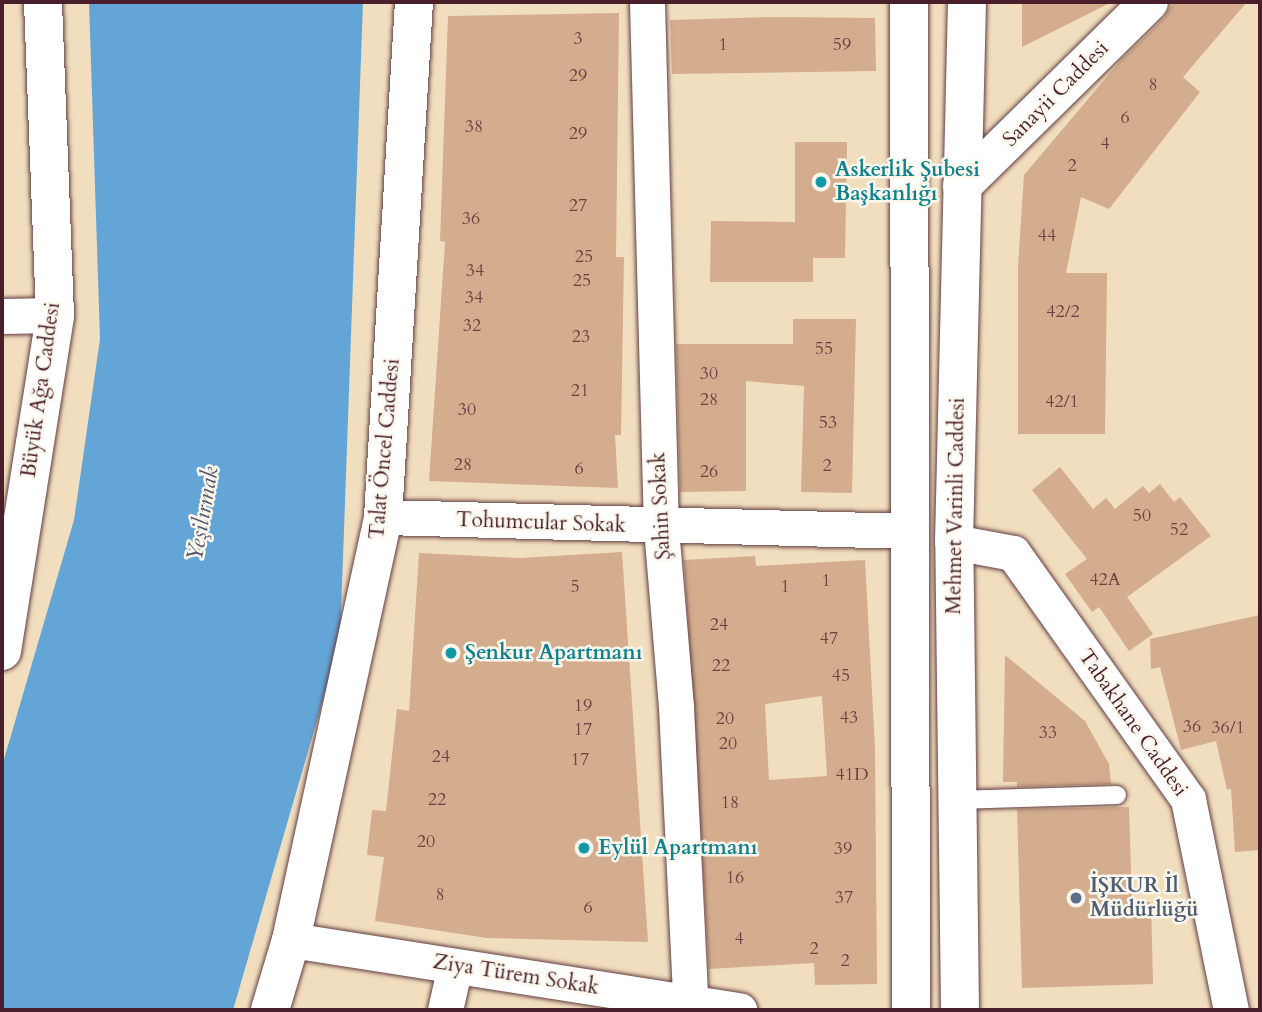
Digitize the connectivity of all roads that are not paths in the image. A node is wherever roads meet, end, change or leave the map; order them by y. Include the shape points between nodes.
1 (43, 2) edge
2 (414, 2) edge
3 (647, 2) edge
4 (909, 2) edge
5 (967, 2) edge
6 (1149, 2) edge
7 (962, 186) junction
8 (55, 314) junction
9 (2, 316) edge
10 (383, 517) junction
11 (661, 528) junction
12 (909, 531) junction
13 (954, 542) junction
14 (2, 651) edge
15 (1117, 794) dead end
16 (957, 800) junction
17 (291, 940) junction
18 (455, 965) junction
19 (691, 1006) edge
20 (270, 1010) edge
21 (445, 1010) edge
22 (740, 1010) edge
23 (911, 1010) edge
24 (960, 1010) edge
25 (1231, 1010) edge

1 - 8 main road, Büyük Ağa Caddesi
2 - 10 main road, Talat Öncel Caddesi
3 - 11 street, Şahin Sokak
4 - 12 main road
5 - 7 main road, Mehmet Varinli Caddesi
6 - 7 main road, Sanayii Caddesi
7 - 13 main road, Mehmet Varinli Caddesi
8 - 9 street
8 - 14 main road, Büyük Ağa Caddesi
10 - 11 street, Tohumcular Sokak
10 - 17 main road, Talat Öncel Caddesi
11 - 12 street, Tohumcular Sokak
11 - 19 street, Şahin Sokak via 677,719
12 - 23 main road
13 - 16 main road, Mehmet Varinli Caddesi
13 - 25 street, Tabakhane Caddesi via 1013,553 1188,799
15 - 16 lane
16 - 24 main road, Mehmet Varinli Caddesi
17 - 18 street, Ziya Türem Sokak
17 - 20 main road, Talat Öncel Caddesi
18 - 19 street, Ziya Türem Sokak
18 - 21 street
19 - 22 street, Ziya Türem Sokak

